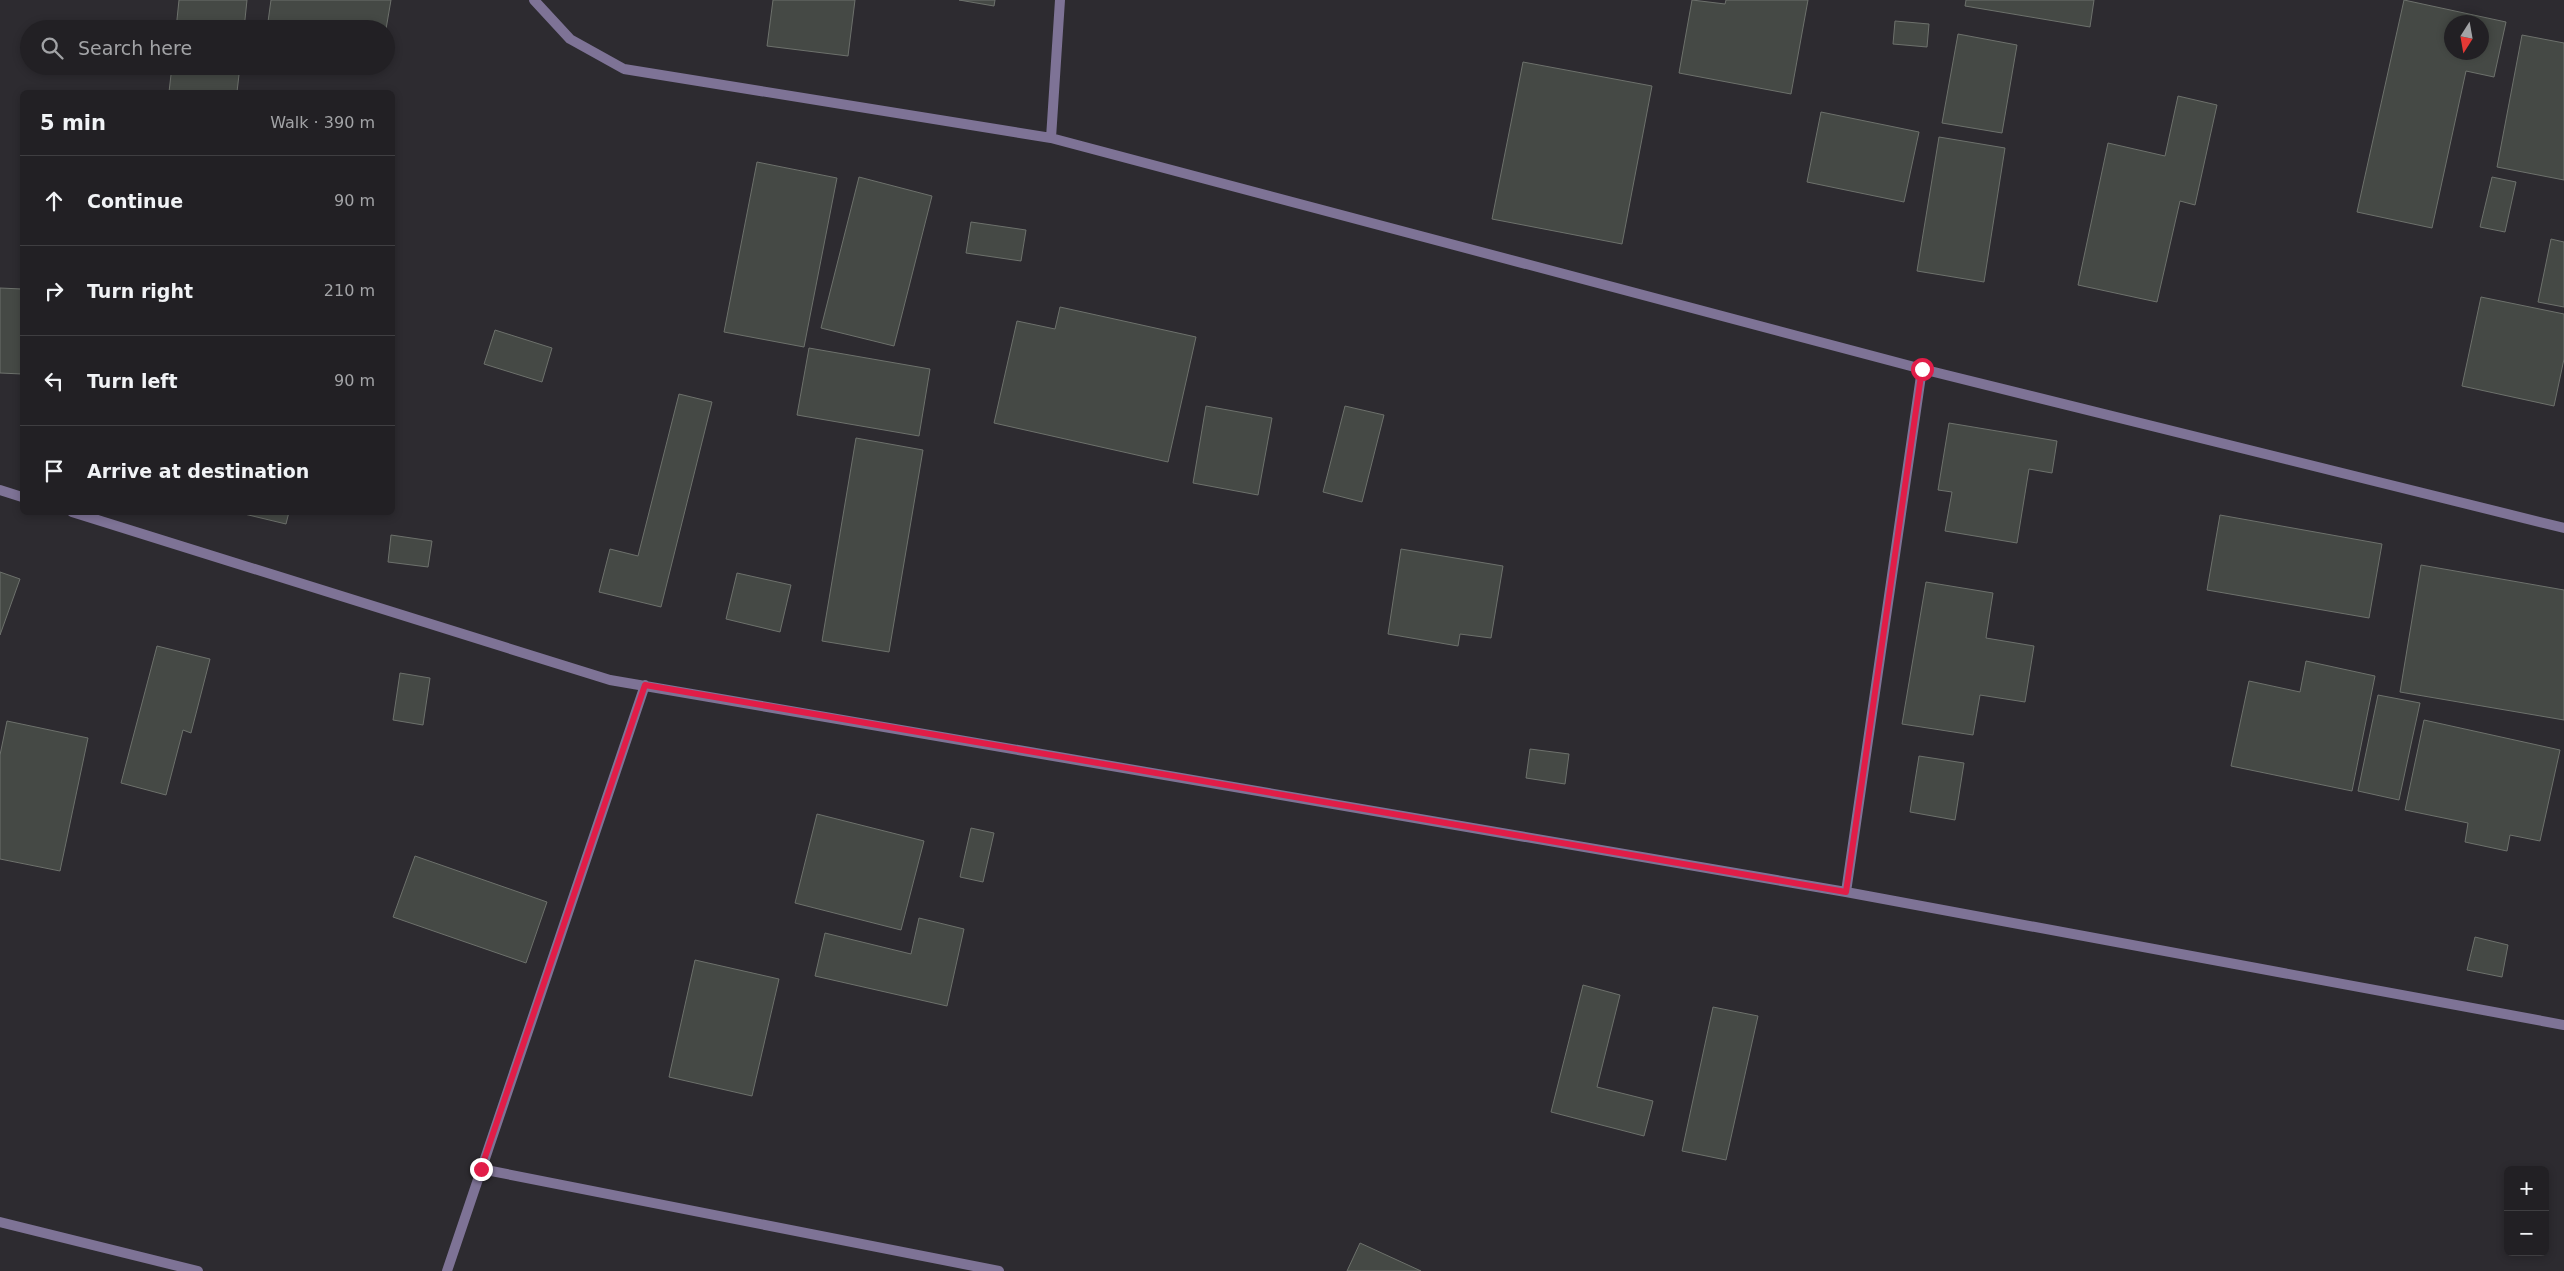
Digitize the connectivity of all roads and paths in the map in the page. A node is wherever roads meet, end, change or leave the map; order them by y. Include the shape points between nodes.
1 (534, 0) edge
2 (1060, 0) edge
3 (1051, 138) junction
4 (1922, 369) junction
5 (0, 490) edge
6 (20, 496) edge
7 (82, 515) edge
8 (2564, 528) edge
9 (645, 685) junction
10 (1846, 892) junction
11 (2564, 1025) edge
12 (481, 1169) junction
13 (0, 1222) edge
14 (198, 1271) edge
15 (447, 1271) edge
16 (998, 1271) edge

1 - 3 street via 570,39 624,69
2 - 3 street
3 - 4 street
4 - 8 street
4 - 10 street
5 - 6 street
7 - 9 street via 610,680
9 - 10 street
9 - 12 street
10 - 11 street
12 - 15 street
12 - 16 street
13 - 14 street

